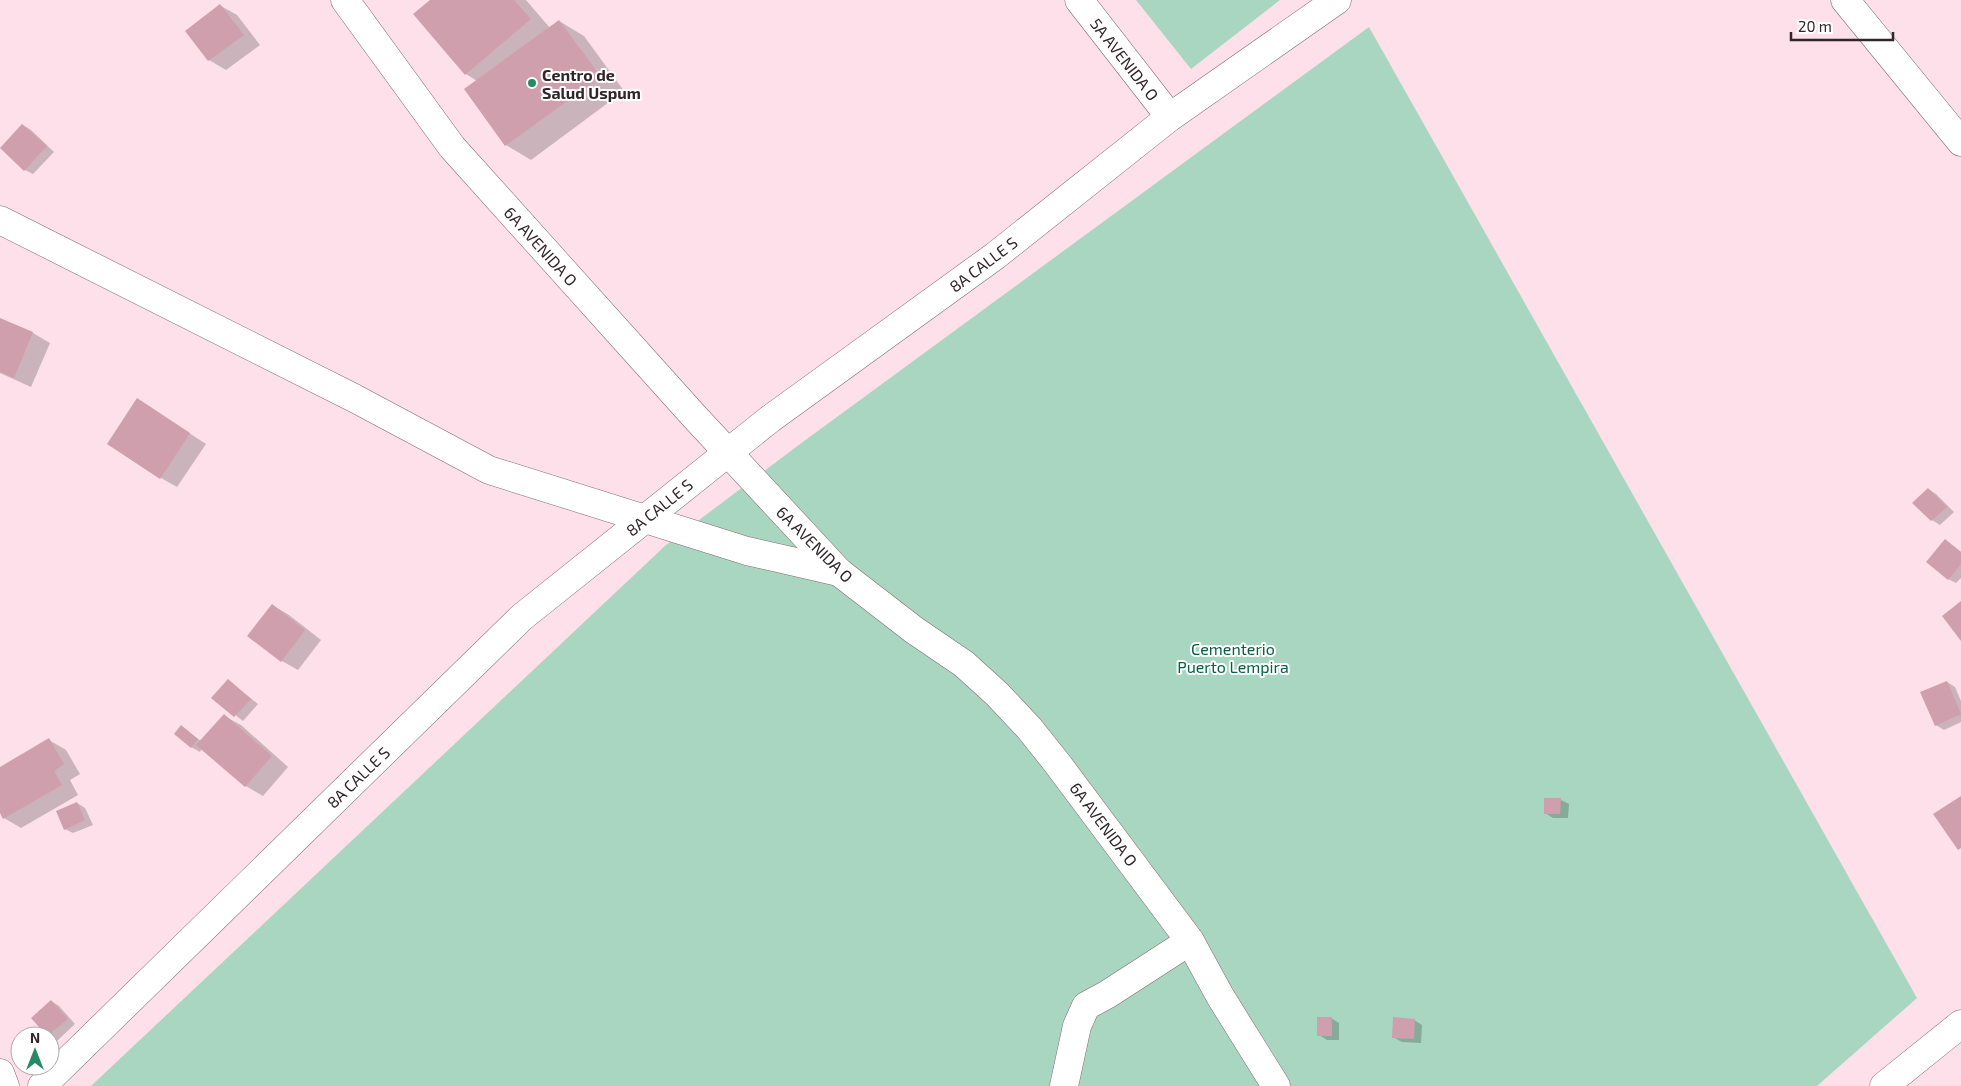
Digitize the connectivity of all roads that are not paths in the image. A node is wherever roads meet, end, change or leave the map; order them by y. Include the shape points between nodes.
1 (345, 0) edge
2 (1079, 0) edge
3 (1337, 0) edge
4 (1845, 0) edge
5 (1170, 117) junction
6 (1961, 142) edge
7 (0, 220) edge
8 (728, 453) junction
9 (645, 519) junction
10 (839, 572) junction
11 (1190, 941) junction
12 (1961, 1024) edge
13 (0, 1073) edge
14 (5, 1086) edge
15 (42, 1086) edge
16 (1064, 1086) edge
17 (1276, 1086) edge
18 (1884, 1086) edge

1 - 8 street, 6A AVENIDA O via 452,147
2 - 5 street, 5A AVENIDA O
3 - 5 street, 8A CALLE S
4 - 6 street
5 - 8 street, 8A CALLE S via 995,256
7 - 9 street via 354,398 489,470
8 - 9 street, 8A CALLE S
8 - 10 street, 6A AVENIDA O
9 - 10 street via 776,559
9 - 15 street, 8A CALLE S via 522,617
10 - 11 street, 6A AVENIDA O via 964,664 997,694 1057,763
11 - 16 street via 1086,1006 1077,1026
11 - 17 street, 6A AVENIDA O
12 - 18 street
13 - 14 street

